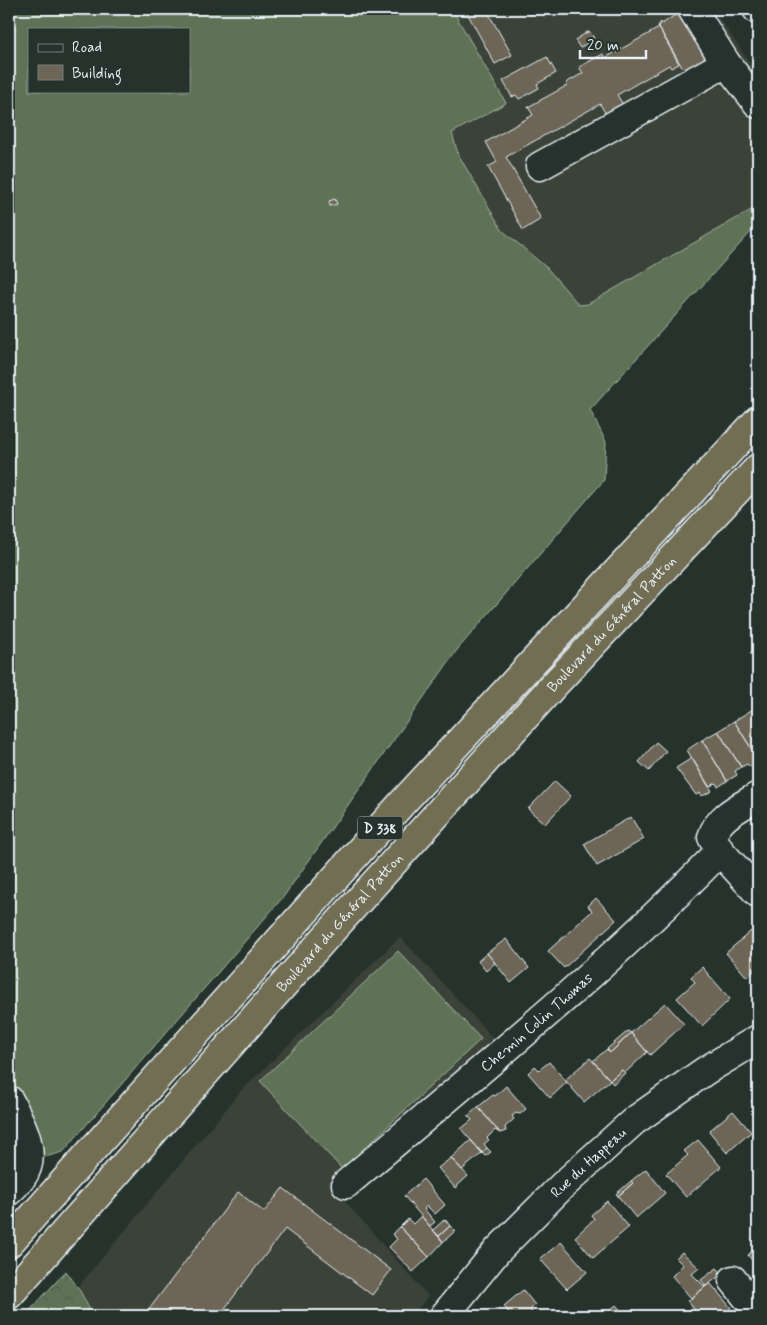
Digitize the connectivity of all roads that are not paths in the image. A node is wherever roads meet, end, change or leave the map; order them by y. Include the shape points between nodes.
1 (692, 9) edge
2 (726, 63) junction
3 (758, 104) edge
4 (540, 166) dead end
5 (758, 420) edge
6 (758, 468) edge
7 (758, 796) edge
8 (720, 851) junction
9 (758, 893) edge
10 (758, 1039) edge
11 (9, 1100) edge
12 (346, 1184) dead end
13 (9, 1191) edge
14 (9, 1243) edge
15 (733, 1280) dead end
16 (9, 1295) edge
17 (758, 1312) edge
18 (444, 1316) edge

1 - 2 street
2 - 3 street
2 - 4 street
5 - 14 highway, D 338 via 404,801
6 - 16 highway, Boulevard du Général Patton / D 338 via 552,687 344,916
7 - 8 street via 715,827 712,837
8 - 9 street
8 - 12 street, Chemin Colin Thomas via 567,996
10 - 18 street, Rue du Happeau via 704,1071 634,1121 497,1251
11 - 13 street via 19,1118 30,1152 24,1175
15 - 17 street

